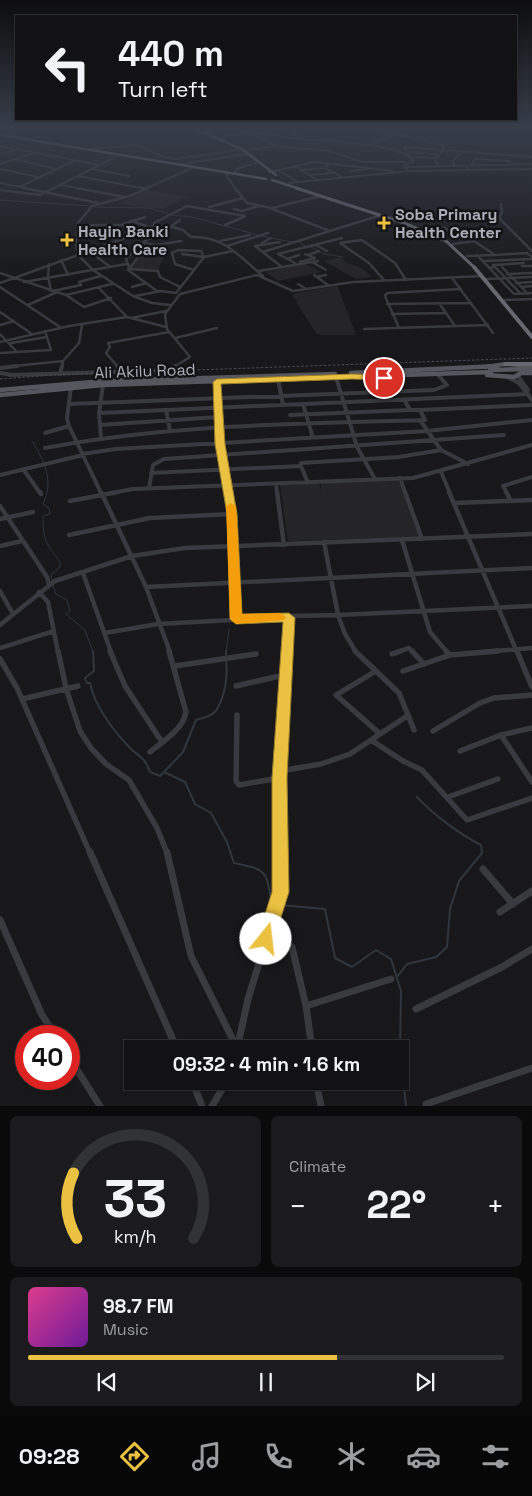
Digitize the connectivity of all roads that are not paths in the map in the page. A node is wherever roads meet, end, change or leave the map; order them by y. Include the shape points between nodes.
1 (39, 178) edge
2 (74, 178) edge
3 (86, 178) edge
4 (125, 178) edge
5 (172, 178) edge
6 (227, 178) edge
7 (269, 178) edge
8 (276, 178) edge
9 (281, 178) edge
10 (291, 178) edge
11 (313, 178) edge
12 (343, 178) joint
13 (346, 178) edge
14 (272, 180) junction
15 (317, 180) junction
16 (298, 182) junction
17 (0, 183) edge
18 (114, 183) junction
19 (289, 183) junction
20 (60, 184) junction
21 (19, 187) junction
22 (148, 189) junction
23 (0, 190) edge
24 (45, 192) junction
25 (320, 196) junction
26 (127, 197) junction
27 (243, 198) junction
28 (98, 203) junction
29 (250, 203) junction
30 (501, 204) dead end
31 (260, 205) junction
32 (208, 208) junction
33 (271, 209) junction
34 (381, 216) junction
35 (144, 217) dead end
36 (180, 220) dead end
37 (132, 221) junction
38 (90, 224) junction
39 (78, 225) junction
40 (121, 225) junction
41 (224, 225) dead end
42 (149, 227) junction
43 (172, 227) junction
44 (138, 231) junction
45 (330, 231) junction
46 (428, 231) junction
47 (134, 233) junction
48 (268, 233) dead end
49 (250, 235) dead end
50 (314, 236) junction
51 (271, 238) dead end
52 (342, 238) dead end
53 (148, 239) junction
54 (182, 240) dead end
55 (118, 241) junction
56 (220, 241) junction
57 (474, 241) junction
58 (280, 242) dead end
59 (328, 242) junction
60 (144, 243) junction
61 (260, 244) junction
62 (453, 244) junction
63 (316, 245) junction
64 (227, 246) junction
65 (88, 250) junction
66 (144, 250) dead end
67 (233, 251) junction
68 (319, 251) dead end
69 (327, 251) dead end
70 (532, 251) edge
71 (263, 252) junction
72 (78, 254) junction
73 (182, 254) dead end
74 (495, 254) junction
75 (513, 254) junction
76 (299, 255) dead end
77 (477, 255) junction
78 (489, 255) junction
79 (204, 256) junction
80 (467, 256) junction
81 (323, 257) dead end
82 (532, 258) edge
83 (287, 259) junction
84 (61, 260) junction
85 (317, 260) junction
86 (509, 260) junction
87 (519, 260) junction
88 (483, 261) junction
89 (495, 261) junction
90 (312, 262) junction
91 (294, 263) junction
92 (49, 264) junction
93 (512, 265) junction
94 (526, 265) junction
95 (109, 266) junction
96 (127, 266) junction
97 (488, 266) junction
98 (500, 266) junction
99 (532, 266) edge
100 (282, 267) junction
101 (495, 267) junction
102 (93, 270) junction
103 (194, 270) junction
104 (259, 270) junction
105 (326, 270) dead end
106 (532, 271) edge
107 (0, 273) edge
108 (521, 273) junction
109 (502, 274) junction
110 (508, 274) junction
111 (68, 275) junction
112 (314, 275) dead end
113 (326, 275) dead end
114 (495, 275) junction
115 (101, 276) junction
116 (264, 276) junction
117 (482, 276) junction
118 (317, 277) junction
119 (532, 277) edge
120 (48, 278) junction
121 (452, 278) junction
122 (512, 278) junction
123 (525, 278) junction
124 (12, 279) junction
125 (487, 279) junction
126 (499, 279) junction
127 (506, 279) junction
128 (384, 280) junction
129 (406, 280) junction
130 (23, 282) junction
131 (0, 283) edge
132 (146, 283) junction
133 (503, 283) junction
134 (510, 283) junction
135 (517, 283) junction
136 (112, 284) junction
137 (298, 284) dead end
138 (531, 284) edge
139 (328, 285) junction
140 (98, 287) junction
141 (132, 287) dead end
142 (180, 287) junction
143 (522, 287) junction
144 (0, 288) edge
145 (507, 288) junction
146 (515, 288) junction
147 (306, 289) junction
148 (461, 290) junction
149 (54, 291) junction
150 (157, 291) junction
151 (176, 293) junction
152 (520, 293) junction
153 (530, 293) edge
154 (180, 294) junction
155 (66, 295) junction
156 (133, 296) junction
157 (111, 298) junction
158 (532, 299) edge
159 (505, 300) junction
160 (439, 303) junction
161 (471, 303) junction
162 (28, 304) junction
163 (388, 304) junction
164 (170, 305) junction
165 (166, 311) junction
166 (0, 312) edge
167 (446, 313) junction
168 (392, 314) junction
169 (128, 317) junction
170 (14, 321) junction
171 (0, 325) edge
172 (82, 325) junction
173 (488, 325) junction
174 (455, 326) junction
175 (166, 327) junction
176 (60, 328) junction
177 (217, 328) dead end
178 (399, 328) junction
179 (364, 329) dead end
180 (45, 331) junction
181 (169, 332) junction
182 (532, 332) edge
183 (493, 333) dead end
184 (0, 334) edge
185 (32, 334) junction
186 (47, 337) junction
187 (532, 337) edge
188 (175, 338) junction
189 (5, 340) junction
190 (0, 342) edge
191 (11, 343) junction
192 (16, 351) junction
193 (0, 353) edge
194 (63, 361) junction
195 (505, 364) junction
196 (516, 366) junction
197 (496, 367) junction
198 (0, 368) edge
199 (531, 369) edge
200 (172, 370) junction
201 (121, 371) junction
202 (60, 374) junction
203 (0, 375) edge
204 (352, 375) junction
205 (503, 375) junction
206 (520, 375) junction
207 (439, 376) junction
208 (171, 378) junction
209 (336, 378) junction
210 (278, 379) junction
211 (217, 382) junction
212 (524, 384) junction
213 (103, 385) junction
214 (71, 387) junction
215 (0, 390) edge
216 (339, 393) junction
217 (312, 394) junction
218 (0, 395) edge
219 (281, 395) junction
220 (530, 395) edge
221 (217, 397) junction
222 (532, 400) edge
223 (405, 401) junction
224 (100, 402) junction
225 (342, 403) junction
226 (69, 404) junction
227 (303, 404) junction
228 (314, 404) junction
229 (283, 405) junction
230 (532, 405) edge
231 (218, 407) junction
232 (166, 410) junction
233 (410, 410) junction
234 (420, 410) junction
235 (346, 413) junction
236 (99, 414) junction
237 (306, 414) junction
238 (290, 415) dead end
239 (218, 417) junction
240 (167, 420) junction
241 (420, 420) junction
242 (532, 420) edge
243 (349, 423) junction
244 (100, 425) junction
245 (309, 425) junction
246 (69, 426) junction
247 (220, 428) junction
248 (170, 431) junction
249 (427, 431) junction
250 (45, 433) dead end
251 (354, 435) junction
252 (504, 435) dead end
253 (102, 437) junction
254 (313, 438) junction
255 (76, 441) junction
256 (433, 442) junction
257 (220, 444) junction
258 (532, 445) edge
259 (358, 447) junction
260 (45, 448) dead end
261 (441, 450) junction
262 (82, 454) junction
263 (222, 457) junction
264 (362, 458) junction
265 (468, 464) junction
266 (301, 466) junction
267 (23, 469) junction
268 (225, 470) junction
269 (441, 472) junction
270 (151, 473) junction
271 (0, 475) edge
272 (532, 477) edge
273 (400, 478) junction
274 (375, 479) junction
275 (308, 483) junction
276 (276, 484) junction
277 (228, 485) junction
278 (149, 488) junction
279 (40, 494) dead end
280 (102, 494) junction
281 (532, 500) edge
282 (70, 501) dead end
283 (511, 501) junction
284 (456, 504) junction
285 (0, 506) edge
286 (33, 512) dead end
287 (232, 514) junction
288 (7, 518) junction
289 (0, 519) edge
290 (116, 524) junction
291 (532, 534) edge
292 (69, 535) dead end
293 (467, 537) junction
294 (422, 539) junction
295 (402, 540) junction
296 (22, 541) junction
297 (324, 542) junction
298 (284, 545) junction
299 (0, 546) edge
300 (234, 546) junction
301 (132, 556) junction
302 (532, 568) edge
303 (482, 570) junction
304 (411, 572) junction
305 (83, 573) junction
306 (330, 577) junction
307 (236, 582) junction
308 (49, 584) junction
309 (146, 587) junction
310 (0, 591) edge
311 (39, 592) junction
312 (532, 606) edge
313 (498, 608) junction
314 (424, 611) junction
315 (14, 614) junction
316 (338, 615) junction
317 (289, 618) junction
318 (236, 619) junction
319 (158, 624) junction
320 (0, 626) edge
321 (54, 631) junction
322 (105, 633) junction
323 (0, 648) edge
324 (532, 648) edge
325 (516, 649) junction
326 (256, 654) dead end
327 (392, 654) dead end
328 (450, 656) junction
329 (0, 659) edge
330 (424, 664) junction
331 (175, 666) junction
332 (376, 671) junction
333 (403, 671) dead end
334 (284, 675) junction
335 (78, 686) dead end
336 (236, 686) dead end
337 (532, 687) edge
338 (66, 688) junction
339 (532, 695) edge
340 (22, 699) junction
341 (237, 715) dead end
342 (407, 716) junction
343 (532, 728) edge
344 (414, 730) dead end
345 (434, 731) dead end
346 (378, 733) junction
347 (501, 735) junction
348 (372, 740) junction
349 (162, 742) junction
350 (460, 751) dead end
351 (150, 752) dead end
352 (280, 774) junction
353 (498, 779) dead end
354 (532, 782) edge
355 (448, 797) junction
356 (532, 798) edge
357 (483, 869) dead end
358 (532, 892) edge
359 (512, 904) junction
360 (500, 912) dead end
361 (0, 920) edge
362 (266, 939) junction
363 (532, 948) edge
364 (391, 979) dead end
365 (306, 1006) junction
366 (416, 1009) dead end
367 (49, 1025) edge
368 (173, 1040) edge
369 (233, 1040) edge
370 (239, 1040) edge
371 (311, 1040) edge
372 (532, 1068) edge
373 (80, 1074) edge
374 (196, 1090) edge
375 (222, 1090) edge
376 (318, 1090) edge
377 (426, 1104) dead end
378 (100, 1106) edge
379 (202, 1106) edge
380 (212, 1106) edge
381 (321, 1106) edge

1 - 21 street
2 - 20 street
3 - 18 street
4 - 18 street
5 - 22 street
6 - 27 street
7 - 14 highway
8 - 14 highway
9 - 19 highway
10 - 16 street
11 - 15 street
12 - 13 street
12 - 15 street
14 - 25 highway
15 - 16 street
16 - 19 street
17 - 21 street
18 - 22 street
19 - 46 highway
20 - 24 street
20 - 26 street
21 - 24 street
22 - 26 street
23 - 24 street via 39,196
24 - 28 street
25 - 33 street
25 - 34 highway
26 - 28 street
27 - 29 street
27 - 32 street
28 - 39 street via 91,206
29 - 31 street
29 - 31 street via 234,209 242,211
30 - 70 street via 499,218
31 - 33 street
32 - 41 street via 245,216
32 - 42 street via 187,206
33 - 45 street
34 - 45 street
34 - 117 highway via 446,241
35 - 37 street
36 - 43 street
37 - 40 street
37 - 42 street
38 - 39 street
38 - 40 street
38 - 55 street via 95,230
39 - 72 street
40 - 44 street
42 - 44 street
43 - 53 street
43 - 56 street via 191,237 210,237
44 - 47 street
45 - 50 street
46 - 57 street via 444,228
46 - 62 highway
47 - 53 street
47 - 55 street
48 - 64 street
49 - 56 street
50 - 59 street
50 - 71 street
51 - 61 street
52 - 59 street
53 - 60 street
54 - 60 street via 157,245
55 - 65 street
56 - 64 street
57 - 62 street
57 - 74 street
58 - 61 street
59 - 63 street
60 - 96 street via 126,259
61 - 71 street via 255,246
62 - 80 highway
63 - 69 street
63 - 83 street via 278,254
64 - 67 street
65 - 72 street
65 - 95 street
66 - 96 street
67 - 79 street
67 - 104 street
68 - 85 street via 306,254
71 - 100 street
72 - 84 street
72 - 102 street
73 - 79 street
74 - 75 street
74 - 78 street
75 - 82 street via 527,253
75 - 87 street
76 - 83 street
77 - 78 street
77 - 80 street
77 - 88 street
78 - 89 street
79 - 103 street
79 - 103 street via 201,251 178,250 172,253 175,264
80 - 125 highway
81 - 85 street
82 - 87 street
83 - 91 street
84 - 92 street
84 - 111 street
85 - 90 street
85 - 91 street
86 - 87 street
86 - 89 street
86 - 93 street
87 - 94 street
88 - 89 street
88 - 97 street
89 - 98 street
90 - 100 street
90 - 105 street
91 - 100 street
92 - 120 street
92 - 124 street
93 - 94 street
93 - 98 street
93 - 108 street
94 - 99 street
94 - 106 street
95 - 96 street
95 - 102 street
96 - 132 street
96 - 142 street via 158,271 160,277
97 - 98 street
97 - 101 street
97 - 114 street
98 - 101 street
98 - 110 street
100 - 104 street
101 - 109 street
102 - 111 street
102 - 115 street
103 - 142 street
104 - 116 street
106 - 108 street
107 - 124 street
108 - 110 street
108 - 123 street
109 - 110 street
109 - 114 street
109 - 127 street
110 - 122 street
111 - 120 street
112 - 118 street
113 - 118 street
114 - 126 street
115 - 136 street
115 - 149 street
116 - 147 street via 287,290
116 - 154 street
117 - 121 street
117 - 187 highway
118 - 139 street
119 - 123 street
120 - 130 street
120 - 149 street
121 - 129 street
121 - 148 street
122 - 123 street
122 - 127 street
122 - 135 street
123 - 138 street
124 - 130 street
124 - 131 street
125 - 126 street
125 - 159 highway
126 - 127 street
126 - 133 street
127 - 134 street
128 - 129 street
128 - 129 street via 368,263 340,243 362,240 395,264
128 - 139 street
130 - 149 street
132 - 141 street
132 - 150 street
133 - 134 street
133 - 145 street
134 - 135 street
134 - 146 street
135 - 138 street
135 - 143 street
136 - 140 street
136 - 156 street
137 - 147 street
138 - 143 street
139 - 147 street
140 - 155 street
140 - 157 street
142 - 151 street
143 - 146 street
143 - 153 street
144 - 162 street
145 - 146 street
145 - 152 street
146 - 152 street
148 - 161 street
148 - 163 street via 391,292 386,294
149 - 155 street
149 - 162 street
150 - 151 street
150 - 156 street
151 - 154 street
152 - 153 street
154 - 164 street
155 - 157 street via 84,307
156 - 164 street
157 - 169 street
158 - 159 street
159 - 182 highway
160 - 161 street
160 - 163 street
160 - 167 street
161 - 173 street
162 - 176 street
163 - 168 street
164 - 165 street
165 - 169 street
165 - 175 street
166 - 170 street
167 - 168 street
167 - 174 street
168 - 178 street
169 - 172 street
169 - 175 street
170 - 171 street
170 - 185 street
172 - 176 street
172 - 194 street via 80,344
173 - 174 street
173 - 183 street
174 - 178 street
175 - 181 street
176 - 180 street
177 - 188 street
178 - 179 street
180 - 185 street
180 - 186 street
181 - 188 street
181 - 201 street via 108,344 110,347 106,353
184 - 189 street
185 - 189 street
186 - 191 street
186 - 192 street via 51,350
188 - 200 street via 190,357
189 - 190 street
189 - 191 street
191 - 192 street
192 - 193 street
194 - 198 street
194 - 202 street
195 - 196 main road
195 - 197 main road
195 - 199 highway
196 - 199 main road
196 - 206 main road via 522,371
197 - 204 main road
197 - 205 main road via 497,372
199 - 204 main road, Ali Akilu Road, bridge
199 - 206 main road
199 - 212 street via 522,378
200 - 201 street
200 - 208 street
201 - 202 street
202 - 203 street
204 - 207 main road
204 - 208 main road, Ali Akilu Road
204 - 209 main road, Ali Akilu Road
205 - 206 main road
205 - 207 main road
205 - 220 street via 519,383
206 - 212 street
207 - 216 street via 447,385 434,390
208 - 215 main road, Ali Akilu Road
209 - 210 main road, Ali Akilu Road
209 - 216 street
210 - 211 main road, Ali Akilu Road
210 - 219 street
211 - 213 main road, Ali Akilu Road
211 - 221 street
212 - 220 street
213 - 214 main road, Ali Akilu Road
213 - 224 street
214 - 218 main road, Ali Akilu Road
214 - 226 street
216 - 217 street
216 - 225 street
217 - 219 street
217 - 228 street
219 - 221 street
219 - 229 street
220 - 222 street
220 - 223 street
221 - 224 street
221 - 231 street
223 - 225 street
223 - 233 street
224 - 226 street
224 - 236 street
225 - 228 street
225 - 235 street
226 - 246 street
227 - 228 street
227 - 229 street
227 - 237 street
229 - 231 street
230 - 234 street
231 - 232 street
231 - 239 street
232 - 236 street
232 - 240 street
233 - 234 street
233 - 235 street
234 - 241 street via 425,420
235 - 237 street
235 - 243 street
236 - 244 street
237 - 238 street
237 - 245 street
239 - 240 street
239 - 247 street
240 - 244 street
240 - 248 street
241 - 243 street
241 - 249 street
242 - 249 street
243 - 245 street
243 - 251 street
244 - 253 street
245 - 247 street
245 - 254 street
246 - 250 street
246 - 255 street
247 - 248 street
247 - 257 street
248 - 253 street
249 - 251 street
249 - 256 street
251 - 254 street
251 - 259 street
252 - 256 street
253 - 255 street
254 - 257 street
255 - 260 street
255 - 262 street
256 - 259 street
256 - 261 street
257 - 262 street via 116,449
257 - 263 street
258 - 265 street
259 - 263 street
259 - 264 street
261 - 264 street via 417,455
261 - 265 street
262 - 267 street
262 - 280 street
263 - 268 street
263 - 270 street via 164,459 156,462
264 - 266 street via 301,463
264 - 274 street
265 - 269 street
266 - 268 street
266 - 275 street
267 - 271 street
267 - 279 street
268 - 270 street
268 - 277 street
269 - 273 street
269 - 284 street
270 - 278 street
272 - 283 street via 503,486
273 - 274 street
273 - 294 street
274 - 275 street
275 - 276 street
276 - 277 street
276 - 298 street
277 - 278 street
277 - 287 street
278 - 280 street
280 - 282 street
280 - 290 street
281 - 283 street
283 - 284 street
284 - 293 street
285 - 288 street
286 - 288 street
287 - 290 street via 150,518
287 - 300 street
288 - 289 street
288 - 296 street
290 - 292 street
290 - 301 street
291 - 293 street
293 - 294 street
293 - 303 street
294 - 295 street
295 - 297 street
295 - 304 street
296 - 299 street
296 - 308 street
297 - 298 street
297 - 306 street
298 - 300 street
300 - 301 street
300 - 307 street
301 - 305 street
301 - 309 street
302 - 303 street
303 - 304 street
303 - 313 street
304 - 306 street
304 - 314 street
305 - 308 street
305 - 322 street
306 - 307 street
306 - 316 street
307 - 309 street
307 - 318 street
308 - 311 street
309 - 319 street
310 - 315 street
311 - 315 street
311 - 321 street via 48,602
312 - 313 street
313 - 314 street
313 - 325 street
314 - 316 street
314 - 328 street via 430,632
315 - 320 street
316 - 317 street
316 - 332 street via 351,645
317 - 318 street
317 - 334 street
318 - 319 street
319 - 322 street
319 - 331 street
321 - 323 street
321 - 338 street
322 - 349 street via 116,668
324 - 325 street
325 - 328 street
325 - 337 street
326 - 331 street
327 - 330 street via 409,648
328 - 330 street
329 - 340 street
330 - 333 street
331 - 349 street via 185,718 180,727
332 - 342 street via 399,693
332 - 346 street via 336,695
334 - 336 street
334 - 352 street
335 - 338 street
338 - 340 street
338 - 369 street via 80,730 91,748 106,764 129,780 157,828 170,860 191,956
339 - 345 street via 494,698 480,703
340 - 368 street
341 - 352 street via 236,781 239,786
342 - 344 street
342 - 346 street
343 - 347 street
346 - 348 street
347 - 350 street
347 - 354 street
348 - 352 street via 340,758
348 - 355 street via 422,770
349 - 351 street
352 - 362 street via 282,875
353 - 355 street
355 - 356 street via 464,818 470,820
357 - 359 street
358 - 359 street
359 - 360 street
361 - 367 street
362 - 365 street via 286,942 292,947
362 - 370 street
363 - 366 street
364 - 365 street
365 - 371 street
372 - 377 street
373 - 378 street
374 - 379 street
375 - 380 street
376 - 381 street

